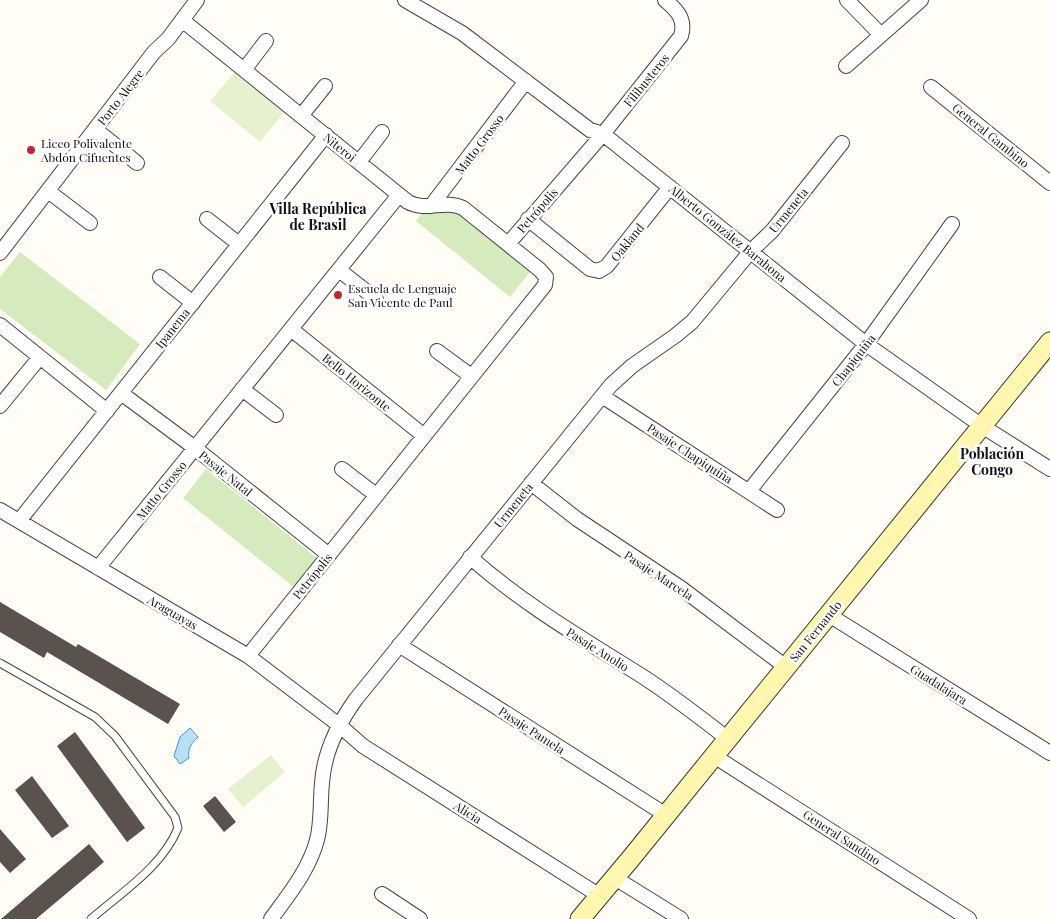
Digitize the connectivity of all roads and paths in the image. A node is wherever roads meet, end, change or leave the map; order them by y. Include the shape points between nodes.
1 (405, 0) edge
2 (665, 0) edge
3 (848, 0) edge
4 (921, 0) edge
5 (194, 1) edge
6 (182, 20) junction
7 (881, 35) junction
8 (266, 41) dead end
9 (846, 66) dead end
10 (244, 70) junction
11 (526, 81) junction
12 (325, 86) dead end
13 (931, 87) dead end
14 (301, 116) junction
15 (95, 129) junction
16 (382, 132) dead end
17 (603, 134) junction
18 (326, 135) junction
19 (842, 143) dead end
20 (359, 162) junction
21 (137, 163) dead end
22 (1050, 183) edge
23 (670, 187) junction
24 (48, 191) junction
25 (399, 195) junction
26 (431, 206) junction
27 (207, 219) dead end
28 (528, 219) junction
29 (90, 223) dead end
30 (952, 224) dead end
31 (239, 244) junction
32 (508, 244) junction
33 (751, 251) junction
34 (0, 253) edge
35 (339, 270) junction
36 (160, 277) dead end
37 (376, 298) dead end
38 (193, 303) junction
39 (0, 325) edge
40 (291, 329) junction
41 (1050, 342) edge
42 (866, 344) junction
43 (437, 351) dead end
44 (40, 357) junction
45 (471, 376) junction
46 (242, 389) junction
47 (122, 393) junction
48 (602, 396) junction
49 (0, 406) edge
50 (107, 411) junction
51 (276, 415) dead end
52 (982, 426) junction
53 (424, 435) junction
54 (195, 448) junction
55 (342, 469) dead end
56 (1050, 469) edge
57 (531, 483) junction
58 (749, 491) junction
59 (376, 495) junction
60 (0, 510) edge
61 (777, 510) dead end
62 (19, 521) junction
63 (329, 554) junction
64 (470, 557) junction
65 (98, 568) junction
66 (829, 614) junction
67 (400, 645) junction
68 (248, 656) junction
69 (0, 663) edge
70 (786, 667) junction
71 (339, 725) junction
72 (728, 739) junction
73 (1050, 753) edge
74 (714, 756) junction
75 (666, 815) junction
76 (615, 878) junction
77 (382, 894) dead end
78 (600, 896) junction
79 (91, 919) edge
80 (271, 919) edge
81 (420, 919) edge
82 (580, 919) edge
83 (681, 919) edge
84 (969, 919) edge

1 - 11 street, Alberto González Barahona via 462,32
2 - 17 street, Filibusteros via 678,12 683,24 680,36
3 - 7 street
4 - 7 street
5 - 6 street, Porto Alegre
6 - 10 street, Niteroi
6 - 15 street, Porto Alegre
7 - 9 street
8 - 10 street
10 - 14 street, Niteroi
11 - 17 street, Alberto González Barahona via 590,130
11 - 26 street, Matto Grosso
12 - 14 street
13 - 22 street, General Gambino
14 - 18 street, Niteroi
15 - 21 street
15 - 24 street, Porto Alegre
16 - 20 street
17 - 23 street, Alberto González Barahona
17 - 28 street, Petrópolis
18 - 20 street, Niteroi
18 - 31 street, Ipanema
19 - 33 street, Urmeneta via 772,231
20 - 25 street, Niteroi
23 - 28 street, Oakland via 607,266 599,271 590,269
23 - 33 street, Alberto González Barahona
24 - 29 street
24 - 34 street, Porto Alegre
25 - 26 street, Niteroi via 416,206
25 - 35 street, Matto Grosso
26 - 32 street, Niteroi via 449,204 463,208
27 - 31 street
28 - 32 street, Petrópolis
30 - 42 street, Chapiquiña
31 - 38 street, Ipanema
32 - 45 street, Petrópolis via 544,273 545,285
33 - 42 street, Alberto González Barahona
33 - 48 street, Urmeneta via 692,322 632,366
35 - 37 street
35 - 40 street, Matto Grosso
36 - 38 street
38 - 47 street, Ipanema
39 - 44 street
40 - 46 street, Matto Grosso
40 - 53 street, Bello Horizonte
41 - 52 street, San Fernando
42 - 52 street, Alberto González Barahona
42 - 58 street, Chapiquiña
43 - 45 street
44 - 49 street
44 - 50 street
45 - 53 street, Petrópolis
46 - 51 street
46 - 54 street, Matto Grosso
47 - 50 street, Ipanema
47 - 54 street, Pasaje Natal
48 - 57 street, Urmeneta
48 - 58 street, Pasaje Chapiquiña
50 - 62 street, Ipanema
52 - 56 street, Alberto González Barahona
52 - 66 street, San Fernando
53 - 59 street, Petrópolis
54 - 63 street, Pasaje Natal
54 - 65 street, Matto Grosso
55 - 59 street
57 - 64 street, Urmeneta
57 - 70 street, Pasaje Marcela via 577,520 681,588
58 - 61 street, Pasaje Chapiquiña
59 - 63 street, Petrópolis
60 - 62 street, Araguayas
62 - 65 street, Araguayas
63 - 68 street, Petrópolis
64 - 67 street, Urmeneta
64 - 72 street, Pasaje Anolio via 531,606 647,680
65 - 68 street, Araguayas
66 - 70 street, San Fernando
66 - 73 street, Guadalajara
67 - 71 street, Urmeneta
67 - 75 street, Pasaje Pamela
68 - 71 street, Araguayas
69 - 79 lane via 95,717 115,736 175,817 178,828 173,841 154,865
70 - 72 street, San Fernando
71 - 78 street, Alicia via 363,746
71 - 80 street, Urmeneta via 324,764 320,825 314,850 302,874
72 - 74 street, San Fernando
74 - 75 street, San Fernando
74 - 84 street, General Sandino
75 - 76 street, San Fernando
76 - 78 street, San Fernando
76 - 83 street
77 - 81 street
78 - 82 street, San Fernando

